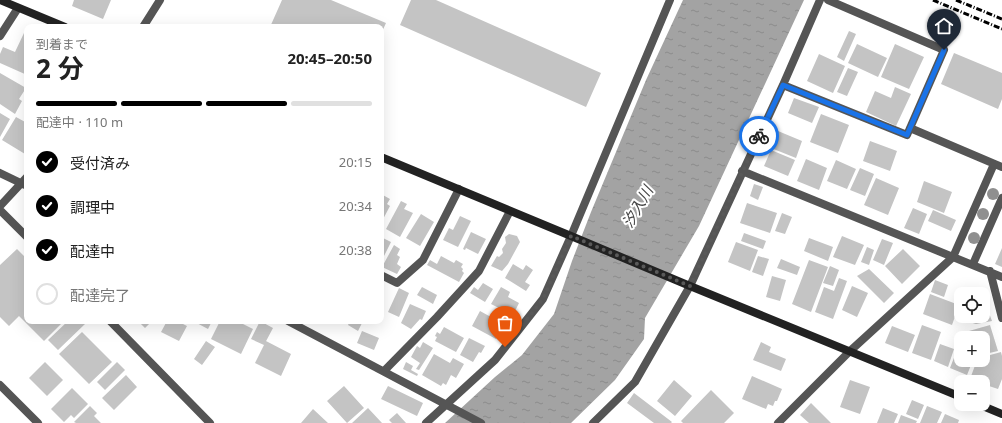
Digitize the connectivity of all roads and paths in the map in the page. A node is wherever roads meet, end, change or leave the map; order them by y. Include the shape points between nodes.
1 (0, 0) edge
2 (160, 0) edge
3 (670, 0) edge
4 (820, 0) edge
5 (828, 0) edge
6 (18, 8) junction
7 (58, 24) edge
8 (144, 24) edge
9 (0, 36) edge
10 (783, 85) junction
11 (910, 128) junction
12 (384, 158) edge
13 (994, 164) junction
14 (1002, 167) edge
15 (742, 171) junction
16 (0, 173) edge
17 (24, 182) edge
18 (24, 183) edge
19 (459, 189) junction
20 (1002, 198) edge
21 (0, 206) edge
22 (0, 210) edge
23 (510, 211) junction
24 (24, 234) edge
25 (571, 236) junction
26 (954, 257) junction
27 (973, 264) junction
28 (990, 271) junction
29 (384, 277) edge
30 (1002, 277) edge
31 (690, 286) junction
32 (1002, 318) edge
33 (113, 324) edge
34 (294, 324) edge
35 (849, 352) junction
36 (384, 371) junction
37 (0, 385) edge
38 (954, 394) edge
39 (446, 404) junction
40 (990, 409) edge
41 (1002, 414) edge
42 (38, 423) edge
43 (210, 423) edge
44 (426, 423) edge
45 (481, 423) edge
46 (593, 423) edge
47 (778, 423) edge

1 - 6 street
2 - 8 street
3 - 25 street
4 - 10 street
5 - 11 street via 944,50
6 - 7 street
6 - 9 street
10 - 11 street via 907,135
10 - 15 street
11 - 13 street
12 - 19 street
13 - 14 street
13 - 26 street
15 - 26 street
15 - 31 street
16 - 17 street
18 - 21 street
19 - 23 street
19 - 29 street via 423,260 396,283
20 - 27 street
22 - 24 street
23 - 25 street
23 - 36 street via 479,271
25 - 31 street
25 - 39 street via 543,299 495,360
26 - 27 street
26 - 35 street
27 - 28 street
28 - 30 street
28 - 32 street
31 - 35 street
31 - 46 street via 635,382
33 - 43 street
34 - 36 street
35 - 38 street
35 - 47 street
36 - 39 street
37 - 42 street
39 - 44 street
39 - 45 street
40 - 41 street

